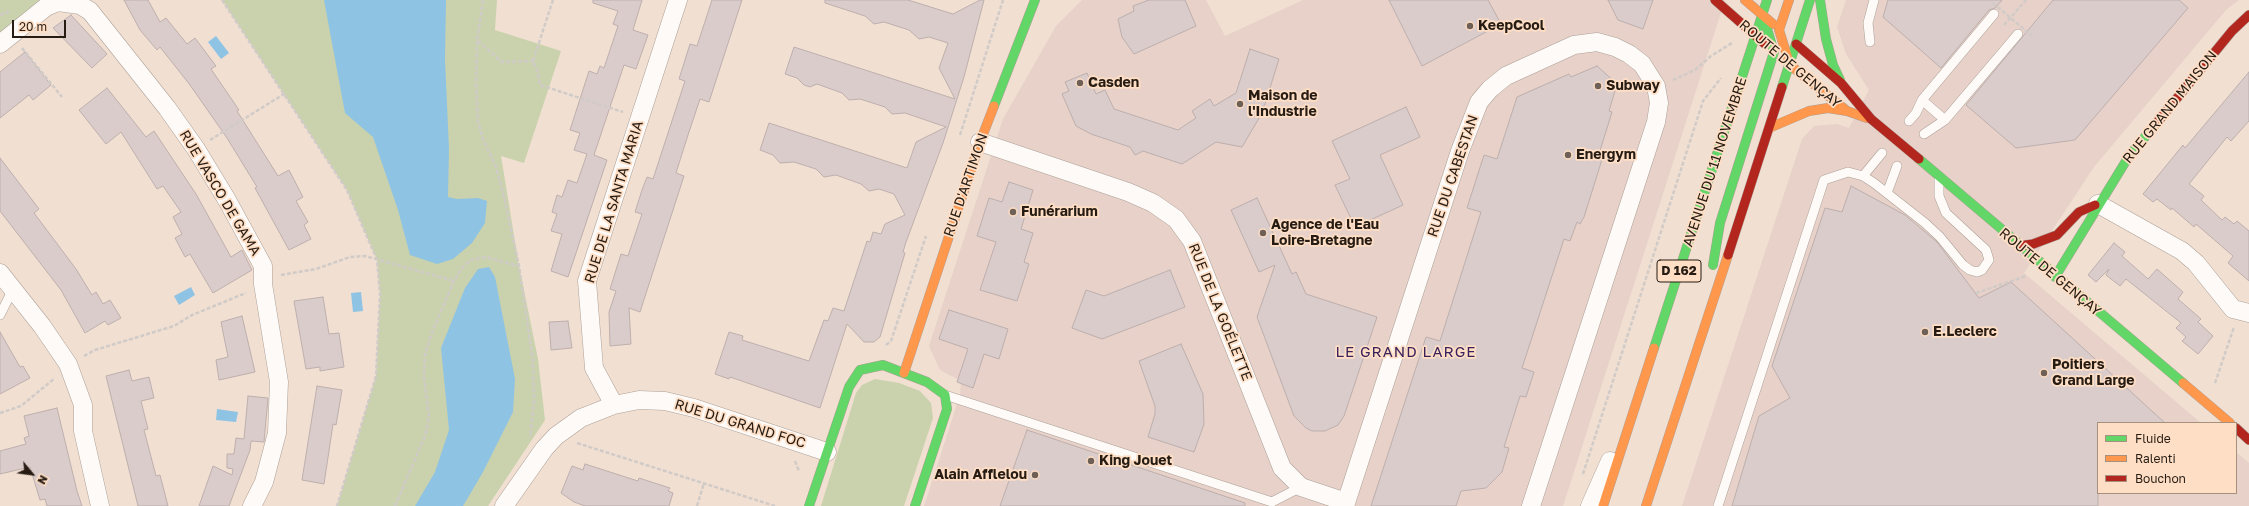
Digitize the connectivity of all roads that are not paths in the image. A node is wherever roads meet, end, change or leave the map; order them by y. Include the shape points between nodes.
1 (678, 0) edge
2 (1035, 0) edge
3 (1715, 0) edge
4 (1745, 0) edge
5 (1767, 0) edge
6 (1789, 0) edge
7 (1810, 0) edge
8 (1820, 0) edge
9 (1874, 0) edge
10 (1994, 14) dead end
11 (1763, 15) junction
12 (2249, 15) edge
13 (1780, 30) junction
14 (2018, 34) dead end
15 (1756, 36) junction
16 (6, 39) edge
17 (1870, 42) dead end
18 (1796, 44) junction
19 (1774, 52) junction
20 (1790, 65) junction
21 (1841, 83) junction
22 (1922, 100) junction
23 (1847, 111) junction
24 (1871, 119) junction
25 (1945, 120) junction
26 (1909, 121) dead end
27 (1769, 128) junction
28 (1924, 134) dead end
29 (980, 142) junction
30 (1882, 153) dead end
31 (1897, 166) dead end
32 (1863, 176) junction
33 (1939, 178) junction
34 (1887, 193) junction
35 (2098, 204) junction
36 (2019, 246) junction
37 (0, 273) edge
38 (2055, 277) junction
39 (13, 289) junction
40 (2244, 312) edge
41 (0, 315) edge
42 (1699, 343) junction
43 (904, 373) junction
44 (946, 395) junction
45 (614, 405) junction
46 (1632, 417) junction
47 (2228, 422) edge
48 (2237, 429) edge
49 (2249, 440) edge
50 (827, 452) junction
51 (1301, 487) junction
52 (1346, 504) edge
53 (100, 506) edge
54 (252, 506) edge
55 (504, 506) edge
56 (809, 506) edge
57 (915, 506) edge
58 (1531, 506) edge
59 (1590, 506) edge
60 (1603, 506) edge
61 (1646, 506) edge
62 (1718, 506) edge

1 - 45 street, RUE DE LA SANTA MARIA via 587,281 594,368
2 - 29 main road, RUE D'ARTIMON
3 - 15 main road, ROUTE DE GENÇAY
4 - 11 main road, ROUTE DE GENÇAY
5 - 11 main road, AVENUE DU 11 NOVEMBRE / D 162
6 - 13 main road
7 - 18 main road, D 162
8 - 21 main road via 1826,39
9 - 17 lane via 1868,23
10 - 22 lane
11 - 13 main road, ROUTE DE GENÇAY
11 - 15 main road, AVENUE DU 11 NOVEMBRE / D 162
11 - 19 main road
12 - 35 main road, RUE GRAND MAISON via 2232,31 2148,132
13 - 18 main road, ROUTE DE GENÇAY
13 - 20 main road
14 - 25 lane
15 - 19 main road, ROUTE DE GENÇAY
15 - 46 main road, AVENUE DU 11 NOVEMBRE / D 162
16 - 54 street, RUE VASCO DE GAMA via 46,7 58,2 73,2 90,12 196,149 263,266 263,284 280,382 277,433 264,482
18 - 20 main road, D 162
18 - 21 main road, ROUTE DE GENÇAY
19 - 20 main road, ROUTE DE GENÇAY
19 - 42 main road via 1720,223
20 - 23 main road, ROUTE DE GENÇAY
20 - 27 main road, D 162
21 - 24 main road, ROUTE DE GENÇAY
22 - 25 lane
22 - 26 lane
23 - 24 main road, ROUTE DE GENÇAY
23 - 27 main road via 1828,108 1809,110
24 - 33 main road, ROUTE DE GENÇAY
25 - 28 lane
27 - 42 main road, D 162
29 - 43 main road, RUE D'ARTIMON
29 - 51 street, RUE DE LA GOÉLETTE via 1128,192 1153,204 1176,220 1192,241 1282,468
30 - 32 lane
31 - 34 lane
32 - 34 lane
32 - 62 lane via 1848,172 1824,180
33 - 34 lane via 1939,196 1946,213 1986,250 1989,260 1982,270 1977,272 1963,265 1935,232
33 - 36 main road, ROUTE DE GENÇAY
35 - 36 main road via 2079,212 2057,235
35 - 38 main road, RUE GRAND MAISON
35 - 40 street via 2182,251 2196,263 2228,304
36 - 38 main road, ROUTE DE GENÇAY
37 - 39 street
38 - 47 main road, ROUTE DE GENÇAY
39 - 41 lane
39 - 53 street via 68,364 83,405 83,431
42 - 61 main road, D 162
43 - 44 main road via 927,382
43 - 50 main road via 883,365 860,370 849,387
44 - 51 lane via 1272,502
44 - 57 main road via 946,409
45 - 50 street, RUE DU GRAND FOC via 639,400 665,401 694,408
45 - 55 street, RUE DU GRAND FOC via 581,418 550,442
46 - 59 street
46 - 60 main road, AVENUE DU 11 NOVEMBRE / D 162
48 - 49 main road
50 - 56 main road
51 - 52 street, RUE DE LA GOÉLETTE
52 - 58 street, RUE DU CABESTAN via 1457,158 1478,102 1506,76 1574,45 1597,42 1616,47 1642,64 1656,86 1659,102 1656,122

